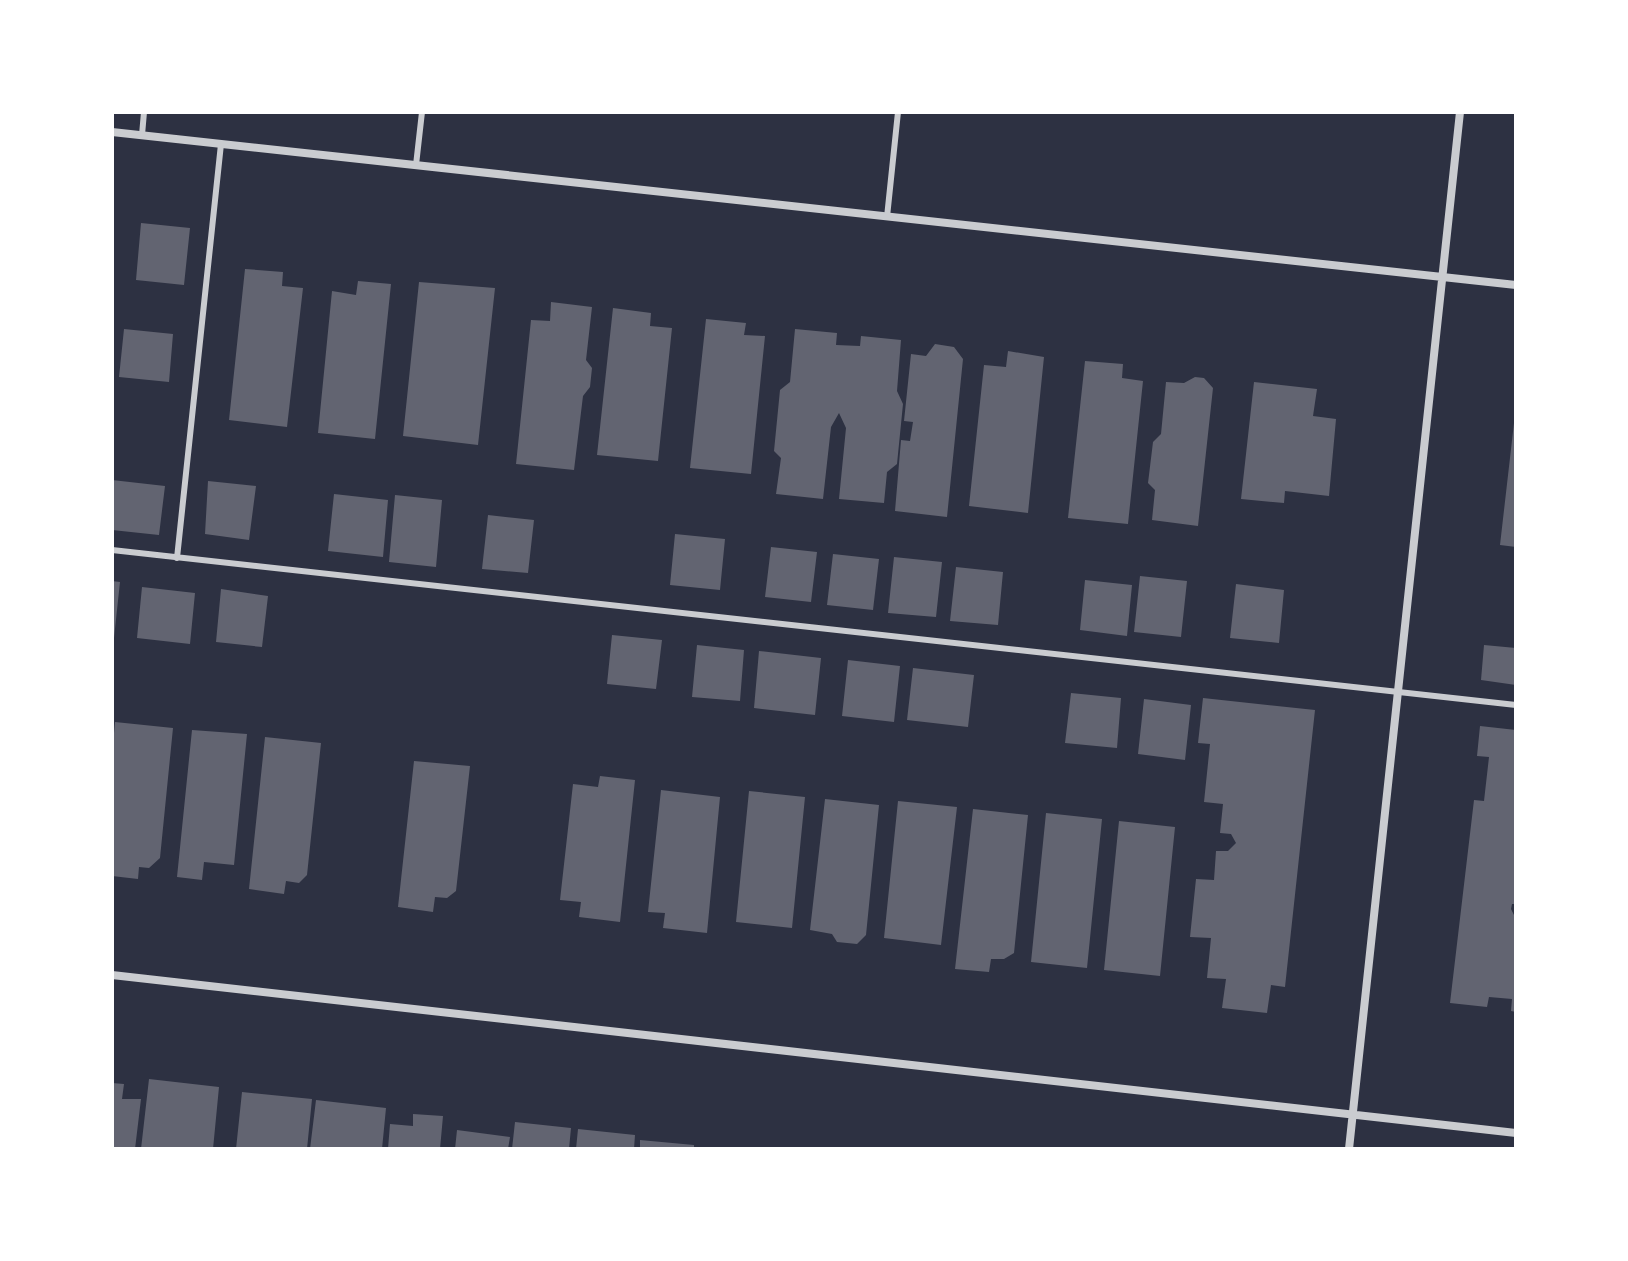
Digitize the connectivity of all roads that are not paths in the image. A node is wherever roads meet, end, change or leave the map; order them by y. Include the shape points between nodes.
1 (144, 112) edge
2 (422, 112) edge
3 (898, 112) edge
4 (1460, 112) edge
5 (112, 132) edge
6 (142, 135) junction
7 (221, 144) junction
8 (416, 165) junction
9 (887, 217) junction
10 (1442, 276) junction
11 (1516, 285) edge
12 (112, 550) edge
13 (177, 558) junction
14 (1398, 692) junction
15 (1516, 705) edge
16 (112, 975) edge
17 (1353, 1116) junction
18 (1516, 1133) edge
19 (1349, 1149) edge

1 - 6 lane
2 - 8 lane
3 - 9 lane
4 - 10 street
5 - 6 street
6 - 7 street
7 - 8 street
7 - 13 lane
8 - 9 street
9 - 10 street
10 - 11 street
10 - 14 street
12 - 13 lane
13 - 14 lane
14 - 15 lane
14 - 17 street
16 - 17 street
17 - 18 street
17 - 19 street

